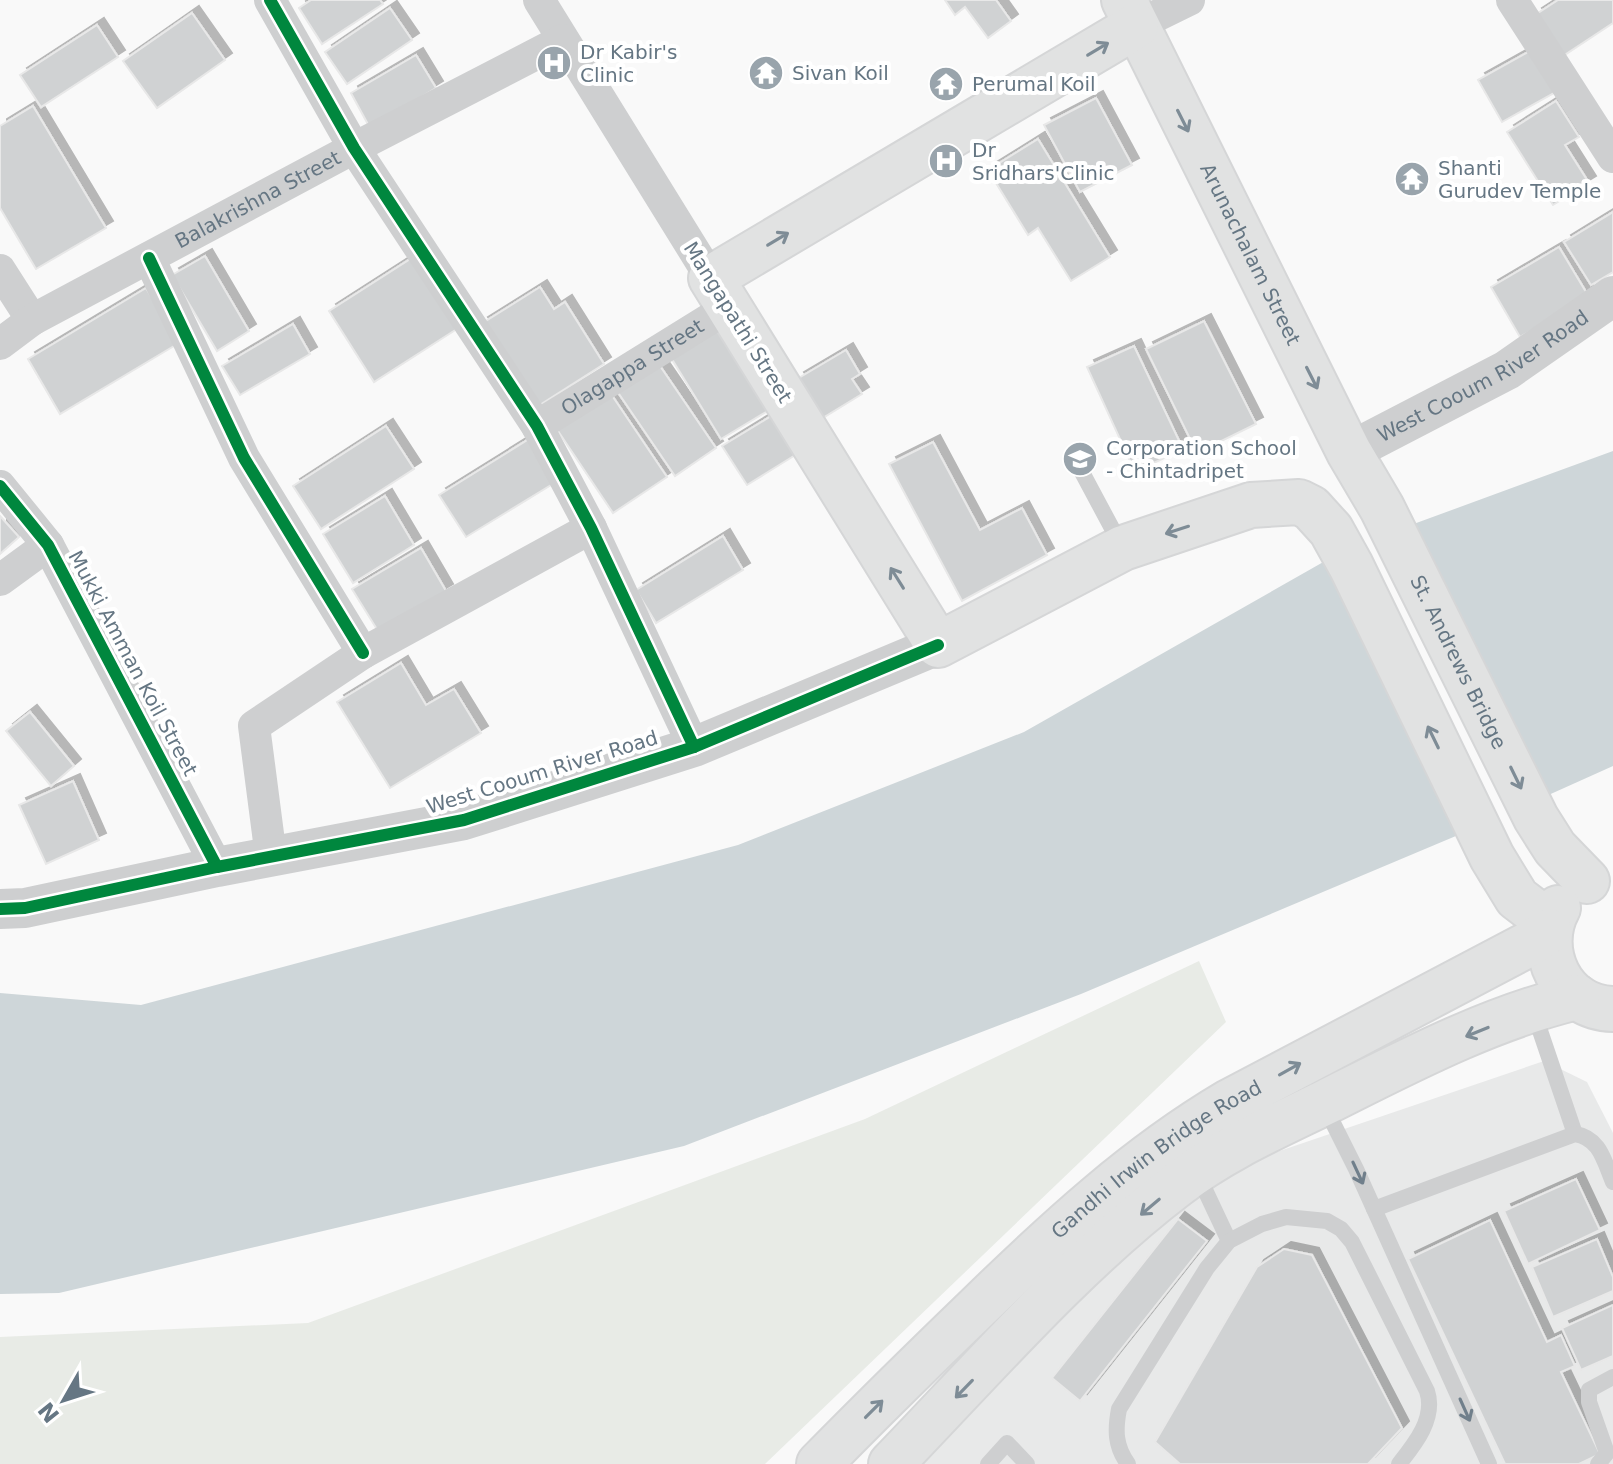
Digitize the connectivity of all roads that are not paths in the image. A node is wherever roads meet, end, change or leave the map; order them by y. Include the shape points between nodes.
1 (270, 0) edge
2 (539, 0) edge
3 (1189, 0) edge
4 (1512, 0) edge
5 (1130, 13) edge
6 (563, 40) junction
7 (354, 148) junction
8 (1613, 157) edge
9 (149, 258) junction
10 (0, 270) edge
11 (720, 293) junction
12 (1613, 296) edge
13 (32, 320) junction
14 (0, 344) edge
15 (537, 426) junction
16 (1349, 452) junction
17 (1076, 461) dead end
18 (0, 486) edge
19 (1382, 508) joint
20 (591, 528) junction
21 (48, 545) junction
22 (1123, 548) junction
23 (0, 580) edge
24 (938, 645) junction
25 (363, 653) junction
26 (694, 747) junction
27 (271, 857) junction
28 (217, 867) junction
29 (1600, 879) edge
30 (0, 909) edge
31 (1539, 918) junction
32 (1602, 1009) edge
33 (1533, 1010) junction
34 (1323, 1103) junction
35 (1575, 1134) junction
36 (1196, 1172) junction
37 (1613, 1182) edge
38 (1374, 1209) junction
39 (1229, 1241) junction
40 (1613, 1377) edge
41 (819, 1464) edge
42 (891, 1464) edge
43 (988, 1464) edge
44 (1027, 1464) edge
45 (1128, 1464) edge
46 (1399, 1464) edge
47 (1489, 1464) edge
48 (1598, 1464) edge

1 - 7 street
2 - 6 street, Mangapathi Street
3 - 5 street
4 - 8 street
11 -> 5 main road
5 -> 16 main road, Arunachalam Street
6 - 7 street, Balakrishna Street
6 - 11 street, Mangapathi Street
7 - 9 street, Balakrishna Street
7 - 15 street
9 - 13 street, Balakrishna Street
9 - 25 street via 244,458
10 - 13 street
11 - 15 street, Olagappa Street
24 -> 11 main road, Mangapathi Street
12 - 16 street, West Cooum River Road via 1507,370
13 - 14 street, Balakrishna Street
15 - 20 street
16 - 19 main road, Arunachalam Street
17 - 22 lane
18 - 21 street, Mukki Amman Koil Street
19 -> 29 main road, St. Andrews Bridge via 1536,818 1555,848
20 - 25 street
20 - 26 street
21 - 23 street
21 - 28 street, Mukki Amman Koil Street
22 - 24 main road, West Cooum River Road
31 -> 22 main road, West Cooum River Road via 1492,857 1351,566 1311,508 1299,502 1251,505
24 - 26 street, West Cooum River Road
25 - 27 street via 254,726
26 - 27 street, West Cooum River Road via 464,820
27 - 28 street, West Cooum River Road
28 - 30 street, West Cooum River Road
29 - 31 main road
31 - 32 main road via 1563,984
41 -> 31 main road, Gandhi Irwin Bridge Road via 1024,1262 1152,1153 1229,1102 1505,957
32 - 33 main road, Gandhi Irwin Bridge Road
33 -> 34 main road, Gandhi Irwin Bridge Road via 1435,1049
33 - 35 lane
34 - 36 main road, Gandhi Irwin Bridge Road
34 -> 38 lane
35 - 37 lane via 1597,1145
35 - 38 lane
36 - 39 lane
36 -> 42 main road, Gandhi Irwin Bridge Road via 1084,1266
38 -> 47 lane
39 - 45 lane via 1119,1409 1118,1448
39 - 46 lane via 1286,1217 1327,1221 1352,1242 1430,1401 1425,1425
40 - 48 lane via 1589,1390 1607,1453
43 - 44 lane via 1007,1443

